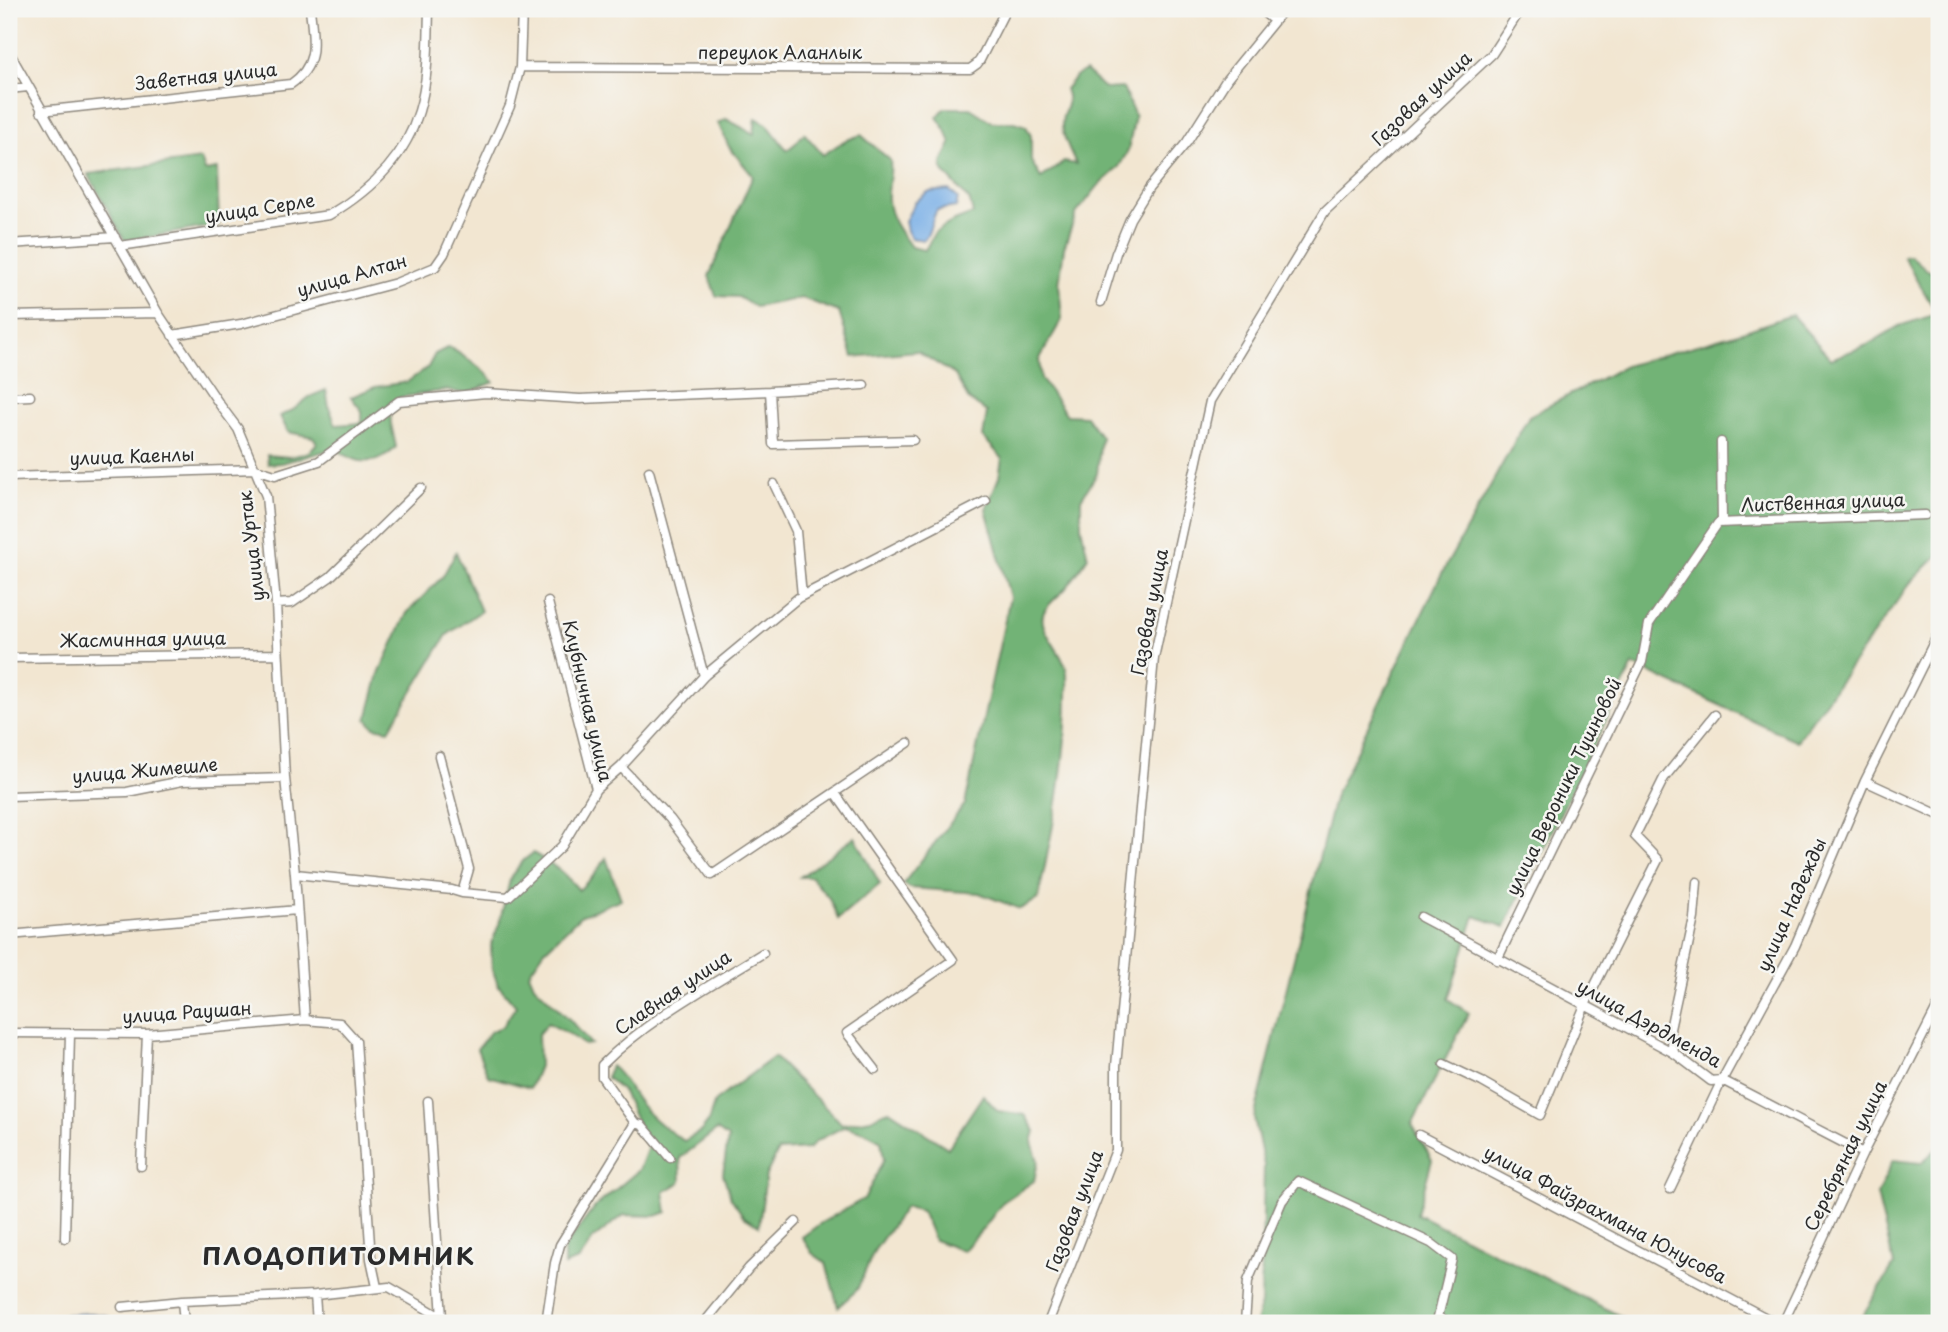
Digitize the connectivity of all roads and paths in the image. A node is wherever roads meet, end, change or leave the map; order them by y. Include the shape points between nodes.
1 (310, 9) edge
2 (429, 9) edge
3 (522, 9) edge
4 (1006, 9) edge
5 (1259, 9) edge
6 (1284, 9) edge
7 (1521, 9) edge
8 (1274, 20) junction
9 (9, 52) edge
10 (520, 67) junction
11 (28, 88) junction
12 (9, 89) edge
13 (41, 111) junction
14 (115, 237) junction
15 (9, 244) edge
16 (120, 246) junction
17 (1101, 302) dead end
18 (158, 313) junction
19 (9, 316) edge
20 (172, 335) junction
21 (864, 385) dead end
22 (770, 391) junction
23 (30, 396) dead end
24 (9, 397) edge
25 (913, 440) dead end
26 (1721, 442) dead end
27 (256, 469) junction
28 (649, 471) dead end
29 (9, 477) edge
30 (774, 484) dead end
31 (421, 488) dead end
32 (986, 502) dead end
33 (1925, 515) dead end
34 (1722, 523) junction
35 (802, 596) junction
36 (548, 602) dead end
37 (275, 604) junction
38 (1649, 624) joint
39 (1939, 632) edge
40 (278, 654) junction
41 (9, 658) edge
42 (704, 676) junction
43 (1715, 715) dead end
44 (908, 743) dead end
45 (439, 756) dead end
46 (621, 767) junction
47 (285, 778) junction
48 (1865, 780) junction
49 (596, 789) junction
50 (835, 793) junction
51 (9, 796) edge
52 (1939, 813) edge
53 (295, 874) junction
54 (1697, 881) dead end
55 (462, 893) junction
56 (297, 910) junction
57 (1421, 917) dead end
58 (9, 935) edge
59 (763, 953) dead end
60 (1497, 960) junction
61 (1939, 1004) edge
62 (1585, 1005) junction
63 (305, 1020) junction
64 (9, 1033) edge
65 (70, 1034) junction
66 (147, 1034) junction
67 (1674, 1054) junction
68 (1444, 1064) dead end
69 (875, 1069) dead end
70 (1722, 1080) junction
71 (428, 1101) dead end
72 (635, 1123) junction
73 (1419, 1135) dead end
74 (1863, 1153) junction
75 (670, 1158) dead end
76 (141, 1167) dead end
77 (1670, 1189) dead end
78 (796, 1222) dead end
79 (65, 1238) dead end
80 (377, 1287) junction
81 (315, 1295) junction
82 (182, 1301) junction
83 (122, 1307) dead end
84 (442, 1318) junction
85 (184, 1323) edge
86 (317, 1323) edge
87 (451, 1323) edge
88 (546, 1323) edge
89 (704, 1323) edge
90 (1048, 1323) edge
91 (1245, 1323) edge
92 (1451, 1323) edge
93 (1776, 1323) edge
94 (1783, 1323) edge

1 - 13 street, Заветная улица via 312,58 308,69 291,84
2 - 16 street, улица Серле via 427,66 419,111 404,145 372,186 329,215
3 - 10 street, улица Алтан
4 - 10 street, переулок Аланлык via 980,60 970,69
5 - 8 street
6 - 8 street
7 - 90 street, Газовая улица via 1492,54 1325,212 1210,401 1154,658 1115,1066 1116,1150
8 - 17 street via 1149,188 1130,219
9 - 11 street, улица Уртак
10 - 20 street, улица Алтан via 510,106 435,267 396,284 241,324
11 - 12 street
11 - 13 street, улица Уртак
13 - 14 street, улица Уртак
14 - 15 street
14 - 16 street, улица Уртак
16 - 18 street, улица Уртак
18 - 19 street
18 - 20 street, улица Уртак
20 - 27 street, улица Уртак via 238,429
21 - 22 street, улица Каенлы
22 - 25 street via 773,444
22 - 27 street, улица Каенлы via 580,399 486,393 399,401 319,461 275,475
23 - 24 street
26 - 34 street, Лиственная улица
27 - 29 street, улица Каенлы
27 - 37 street, улица Уртак via 266,496
28 - 42 street
30 - 35 street via 796,531
31 - 37 street via 330,577 292,603
32 - 35 street
33 - 34 street, Лиственная улица
34 - 38 street, Лиственная улица
35 - 42 street
36 - 49 street, Клубничная улица
37 - 40 street, улица Уртак
38 - 60 street, улица Вероники Тушновой via 1642,662
39 - 48 street, улица Надежды
40 - 41 street, Жасминная улица
40 - 47 street, улица Уртак
42 - 46 street
43 - 62 street via 1664,778 1634,836 1658,860
44 - 50 street
45 - 55 street via 469,869
46 - 49 street
46 - 50 street via 670,819 712,875
47 - 51 street, улица Жимешле via 182,782 127,792
47 - 53 street, улица Уртак
48 - 52 street
48 - 70 street, улица Надежды via 1795,946
49 - 55 street, Клубничная улица via 562,846 508,897
50 - 69 street via 953,960 847,1033
53 - 55 street, Клубничная улица
53 - 56 street, улица Уртак
54 - 67 street via 1694,918 1670,1029
56 - 58 street
56 - 63 street, улица Уртак
57 - 60 street, улица Дэрдменда
59 - 72 street, Славная улица via 667,1013 602,1065 602,1077
60 - 62 street, улица Дэрдменда
61 - 74 street, Серебряная улица
62 - 67 street, улица Дэрдменда
62 - 68 street via 1540,1115
63 - 66 street, улица Раушан
63 - 80 street, улица Раушан via 340,1023 356,1041 371,1259
64 - 65 street, улица Раушан
65 - 66 street, улица Раушан
65 - 79 street
66 - 76 street
67 - 70 street, улица Дэрдменда via 1712,1081
70 - 74 street, улица Дэрдменда
70 - 77 street, улица Надежды
71 - 84 street
72 - 75 street via 642,1125
72 - 88 street via 560,1245
73 - 93 street, улица Файзрахмана Юнусова
74 - 94 street, Серебряная улица
78 - 89 street via 749,1268
80 - 81 street
80 - 84 street via 390,1287
81 - 82 street
81 - 86 street
82 - 83 street
82 - 85 street
84 - 87 street
91 - 92 street via 1248,1281 1282,1201 1298,1181 1431,1243 1452,1259 1438,1317

